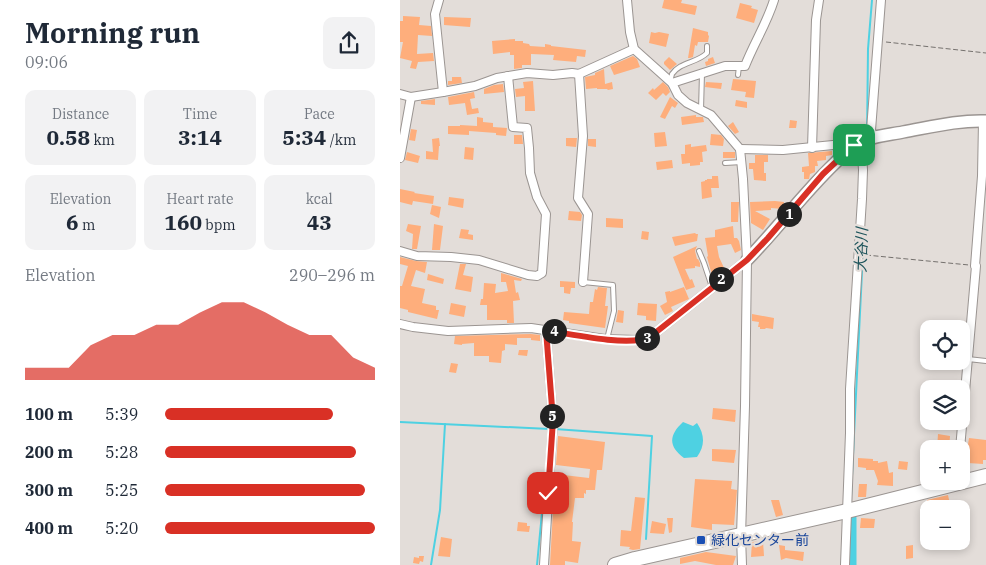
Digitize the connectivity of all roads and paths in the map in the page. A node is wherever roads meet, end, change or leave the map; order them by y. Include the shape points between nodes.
1 (439, 0) edge
2 (627, 0) edge
3 (774, 0) edge
4 (819, 0) edge
5 (881, 0) edge
6 (878, 41) junction
7 (707, 46) dead end
8 (634, 49) junction
9 (986, 53) edge
10 (739, 66) junction
11 (702, 73) junction
12 (579, 74) junction
13 (738, 75) dead end
14 (508, 76) junction
15 (671, 82) junction
16 (444, 92) junction
17 (400, 94) edge
18 (412, 97) junction
19 (701, 110) junction
20 (984, 121) edge
21 (873, 138) junction
22 (857, 143) junction
23 (812, 148) junction
24 (740, 149) junction
25 (400, 158) edge
26 (742, 162) junction
27 (724, 163) dead end
28 (400, 251) edge
29 (699, 251) dead end
30 (859, 254) junction
31 (747, 260) junction
32 (975, 266) junction
33 (583, 282) joint
34 (712, 287) junction
35 (400, 324) edge
36 (546, 330) junction
37 (970, 336) edge
38 (607, 339) junction
39 (970, 359) edge
40 (986, 361) edge
41 (967, 370) edge
42 (961, 440) edge
43 (986, 476) edge
44 (970, 479) edge
45 (927, 490) edge
46 (847, 511) junction
47 (741, 536) junction
48 (635, 562) edge
49 (544, 565) edge
50 (614, 565) edge
51 (742, 565) edge
52 (845, 565) edge

1 - 16 street via 436,14
2 - 8 street
3 - 10 street via 745,66
4 - 23 street
5 - 6 street
6 - 9 path
6 - 21 street
7 - 15 lane via 703,57 681,66 672,74
8 - 12 street
8 - 15 street
10 - 11 street via 725,66
10 - 13 lane
11 - 15 street
11 - 19 lane
12 - 14 street
12 - 33 street via 583,136 578,198 588,214
14 - 16 street
14 - 28 street via 513,127 527,128 530,173 546,214 542,272 537,276 528,275 478,260 417,256
15 - 19 street via 678,95
16 - 18 street
17 - 18 street
18 - 25 street
19 - 24 street via 711,116
20 - 21 street via 955,122
20 - 32 street
21 - 22 street
22 - 23 street
22 - 30 street via 862,170
22 - 31 street via 823,174
23 - 24 street
24 - 26 street
26 - 27 lane
26 - 31 street
29 - 34 lane
30 - 32 path
30 - 46 street via 850,389
31 - 34 street
31 - 47 street
32 - 37 street
33 - 38 lane via 613,285 614,311
34 - 38 street via 650,337
35 - 36 street via 448,331 515,327
36 - 38 street
36 - 49 street via 553,420
39 - 40 lane
41 - 42 street
43 - 44 highway
45 - 46 highway
46 - 47 highway
46 - 52 street
47 - 48 highway
47 - 51 street
48 - 50 highway

